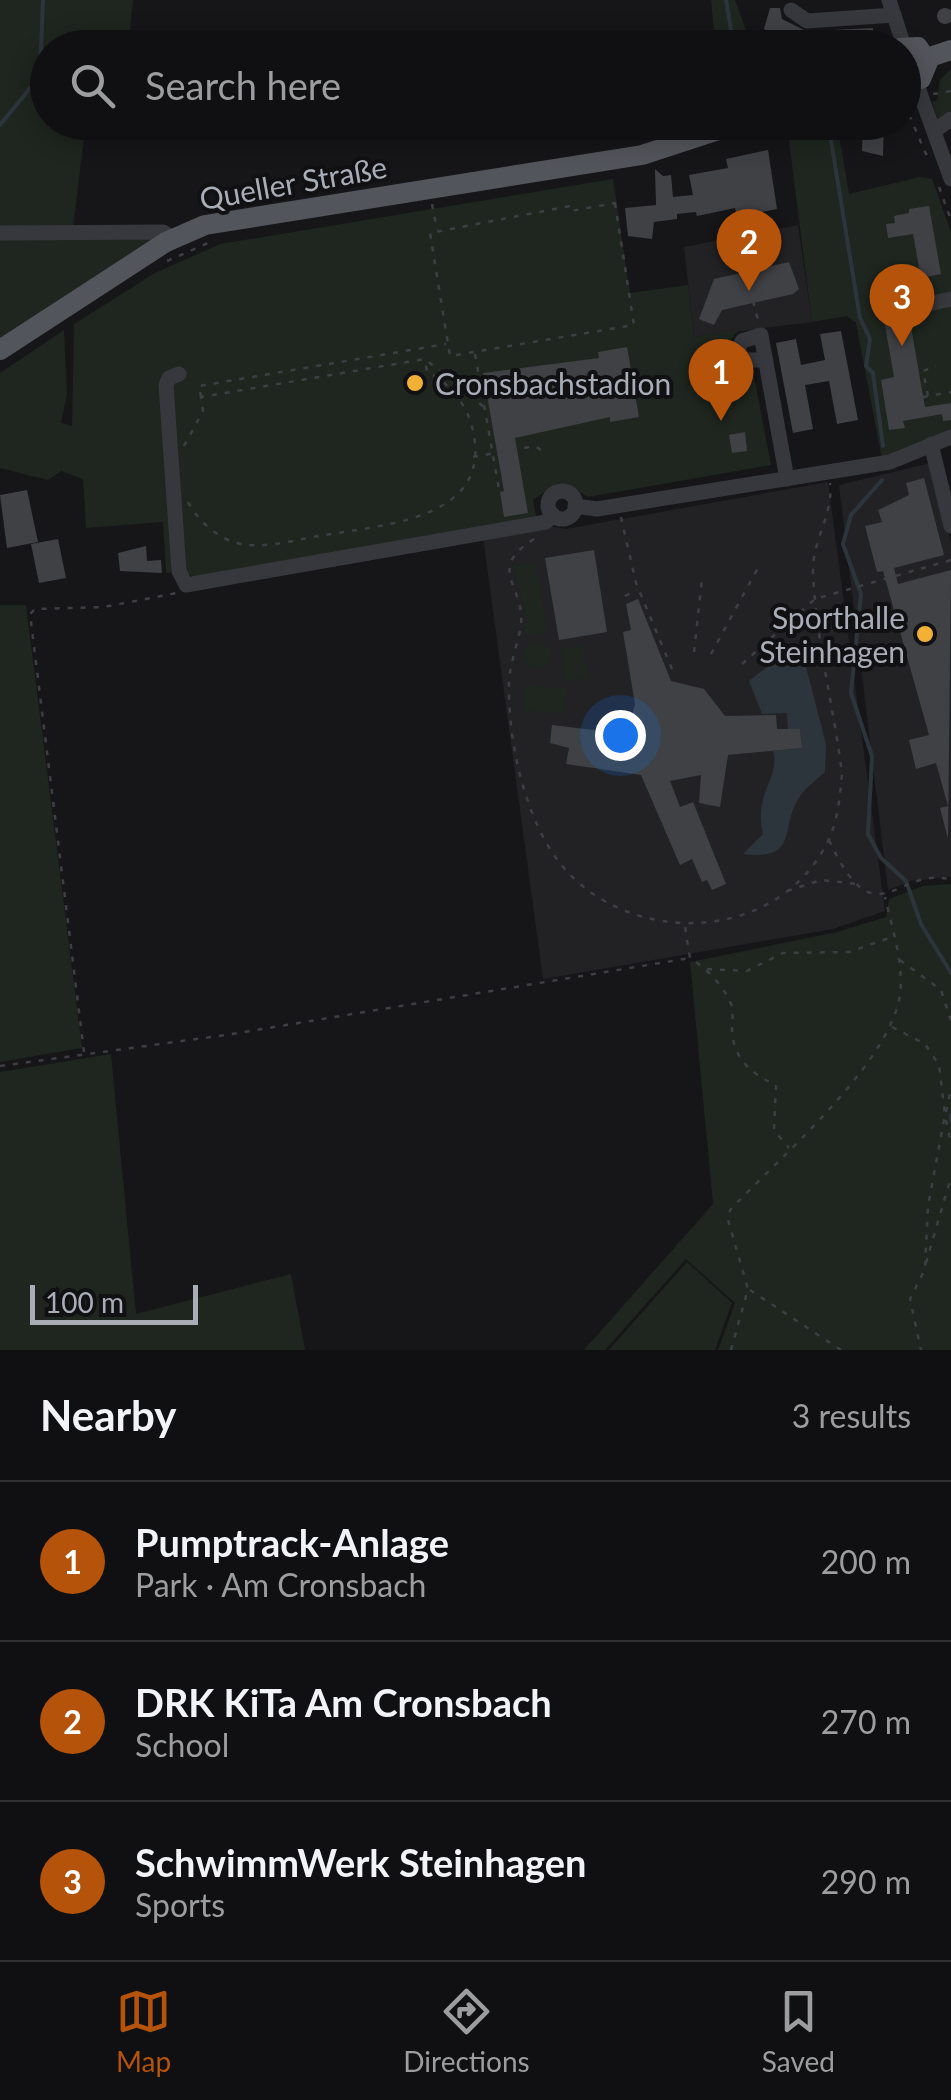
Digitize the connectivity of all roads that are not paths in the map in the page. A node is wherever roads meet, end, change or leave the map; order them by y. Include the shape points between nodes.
1 (832, 0) edge
2 (891, 7) edge
3 (791, 10) dead end
4 (833, 19) junction
5 (921, 50) edge
6 (951, 50) edge
7 (928, 58) junction
8 (921, 82) edge
9 (921, 101) edge
10 (951, 120) edge
11 (934, 131) junction
12 (703, 140) edge
13 (944, 181) edge
14 (0, 233) edge
15 (173, 238) junction
16 (951, 300) edge
17 (928, 304) dead end
18 (0, 350) edge
19 (766, 360) dead end
20 (179, 374) dead end
21 (951, 438) edge
22 (931, 444) junction
23 (787, 478) junction
24 (951, 526) edge

1 - 4 street
2 - 4 street
3 - 4 street via 807,21
5 - 7 main road
6 - 7 main road
7 - 8 main road
9 - 11 street
10 - 11 street
11 - 13 street
12 - 15 main road, Queller Straße via 205,224
14 - 15 street via 163,232
15 - 18 main road, Queller Straße
16 - 17 street
19 - 23 street
20 - 23 street via 166,385 186,585 549,519 548,504 558,492 571,494 576,506 619,506
21 - 22 street
22 - 23 street via 890,462
22 - 24 street

